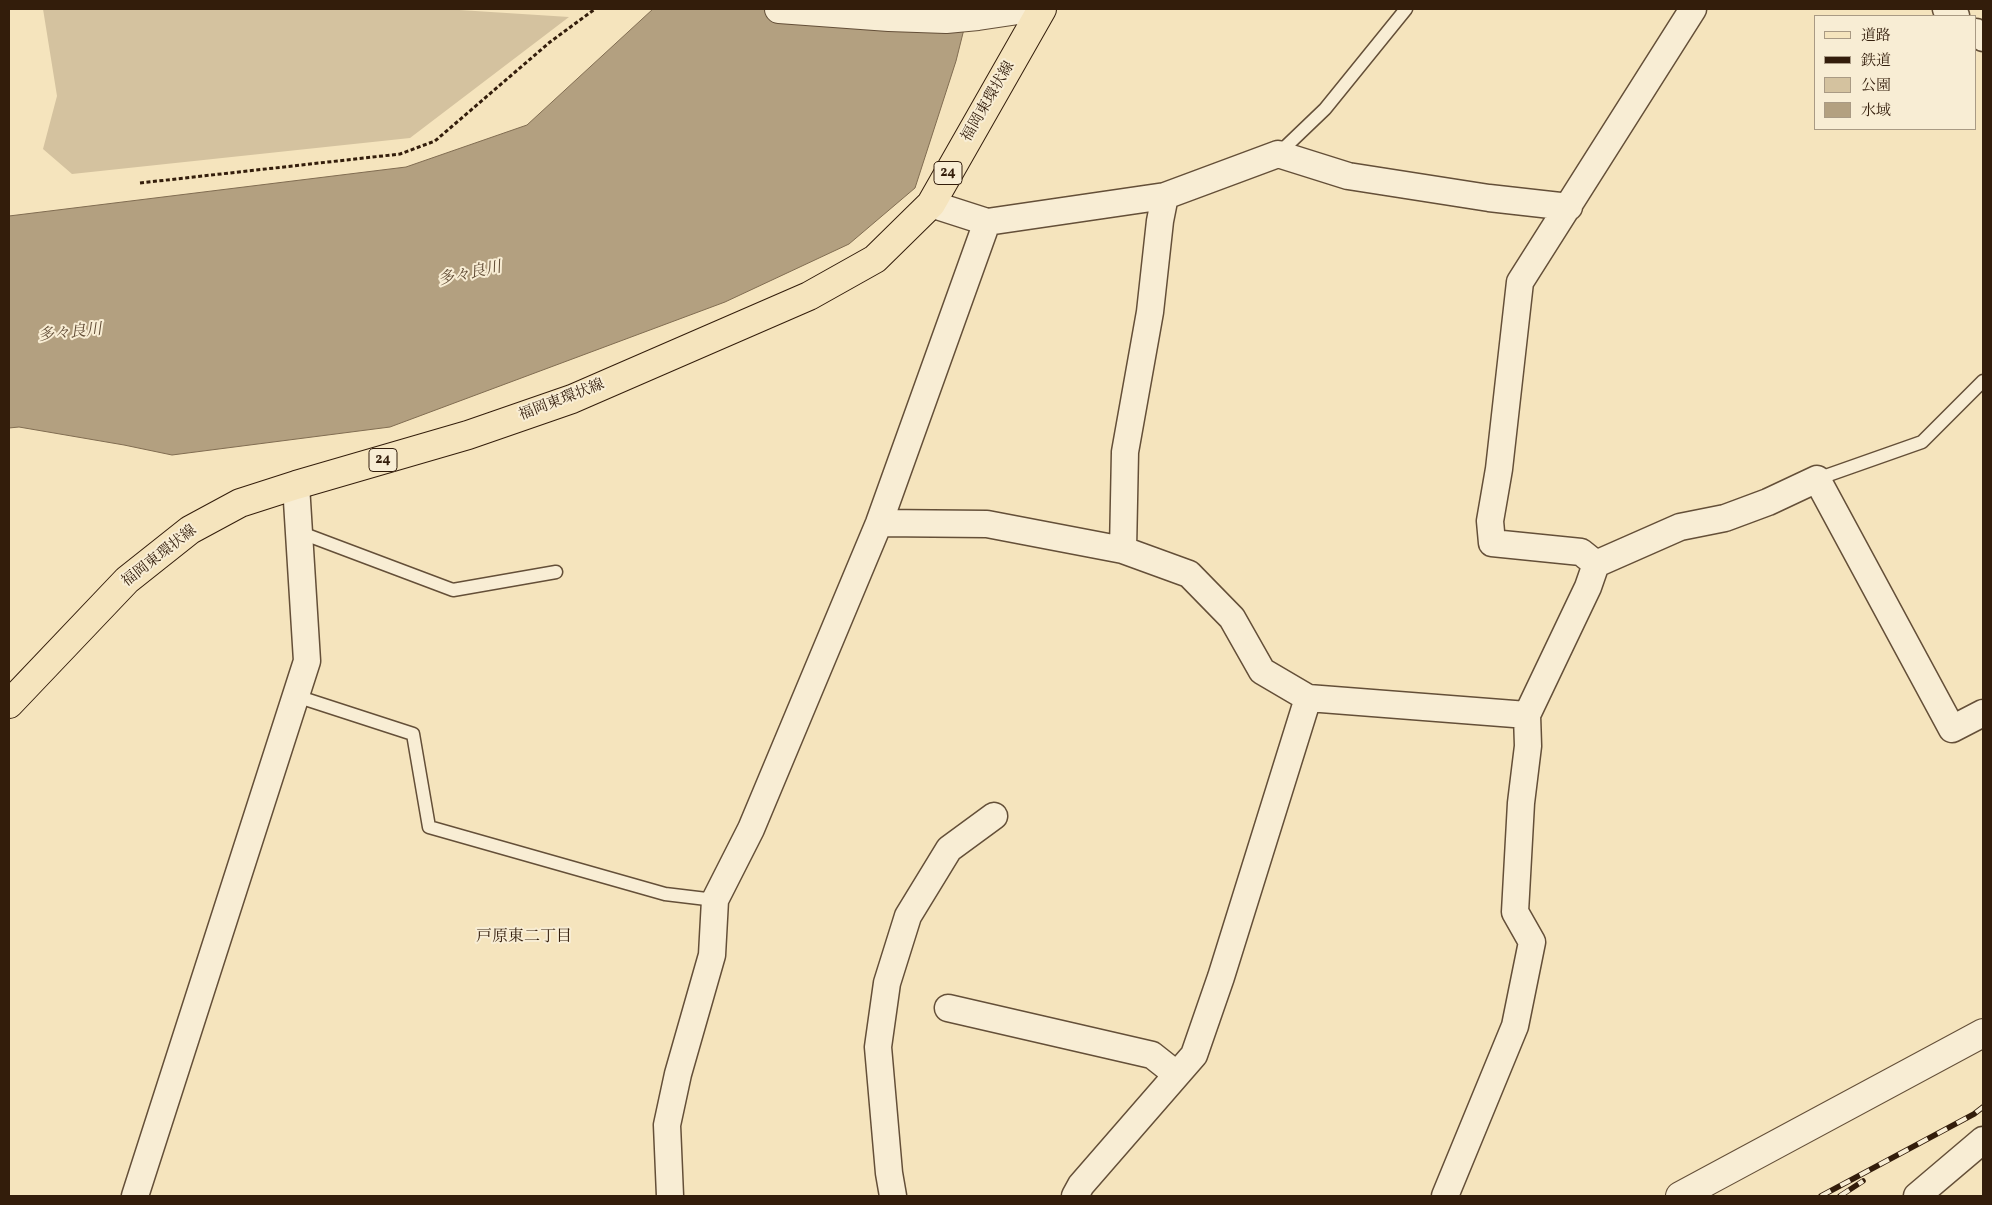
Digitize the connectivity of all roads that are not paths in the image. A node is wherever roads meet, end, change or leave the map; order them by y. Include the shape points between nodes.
1 (779, 9) edge
2 (1025, 9) edge
3 (1042, 9) edge
4 (1406, 9) edge
5 (1693, 9) edge
6 (1278, 154) junction
7 (1165, 196) junction
8 (931, 204) junction
9 (1569, 208) junction
10 (987, 222) junction
11 (1983, 381) edge
12 (1817, 479) junction
13 (296, 485) junction
14 (879, 523) junction
15 (300, 532) junction
16 (1123, 550) junction
17 (1596, 564) junction
18 (556, 572) dead end
19 (296, 696) junction
20 (1308, 698) junction
21 (9, 704) edge
22 (1983, 713) edge
23 (1527, 715) junction
24 (994, 816) dead end
25 (715, 900) junction
26 (948, 1008) dead end
27 (1983, 1033) edge
28 (1176, 1074) junction
29 (1983, 1140) edge
30 (134, 1196) edge
31 (670, 1196) edge
32 (893, 1196) edge
33 (1075, 1196) edge
34 (1445, 1196) edge
35 (1680, 1196) edge
36 (1917, 1196) edge

1 - 2 street via 946,19
3 - 8 main road, 福岡東環状線 / 24
4 - 6 lane via 1325,108
5 - 9 street
6 - 7 street
6 - 9 street via 1348,176
7 - 10 street
7 - 16 street via 1150,312 1126,452
8 - 10 street
8 - 13 main road, 福岡東環状線 / 24 via 875,259 810,296 564,402 468,435
9 - 17 street via 1520,282 1490,521 1492,543 1581,552
10 - 14 street
11 - 12 lane via 1922,442
12 - 17 street via 1725,518 1680,527
12 - 22 street via 1952,728
13 - 15 street
13 - 21 main road, 福岡東環状線 / 24 via 240,503 190,530 127,580
14 - 16 street via 987,524
14 - 25 street via 751,829
15 - 18 lane via 453,590
15 - 19 street via 307,661
16 - 20 street via 1189,574 1232,618 1262,671
17 - 23 street
19 - 25 lane via 413,734 429,827 665,894
19 - 30 street
20 - 23 street
20 - 28 street via 1194,1055
23 - 34 street via 1528,746 1521,803 1515,912 1532,942 1515,1026
24 - 32 street via 949,849 908,916 887,984 878,1047
25 - 31 street via 712,955 667,1125
26 - 28 street via 1152,1055
27 - 35 street
28 - 33 street
29 - 36 street

